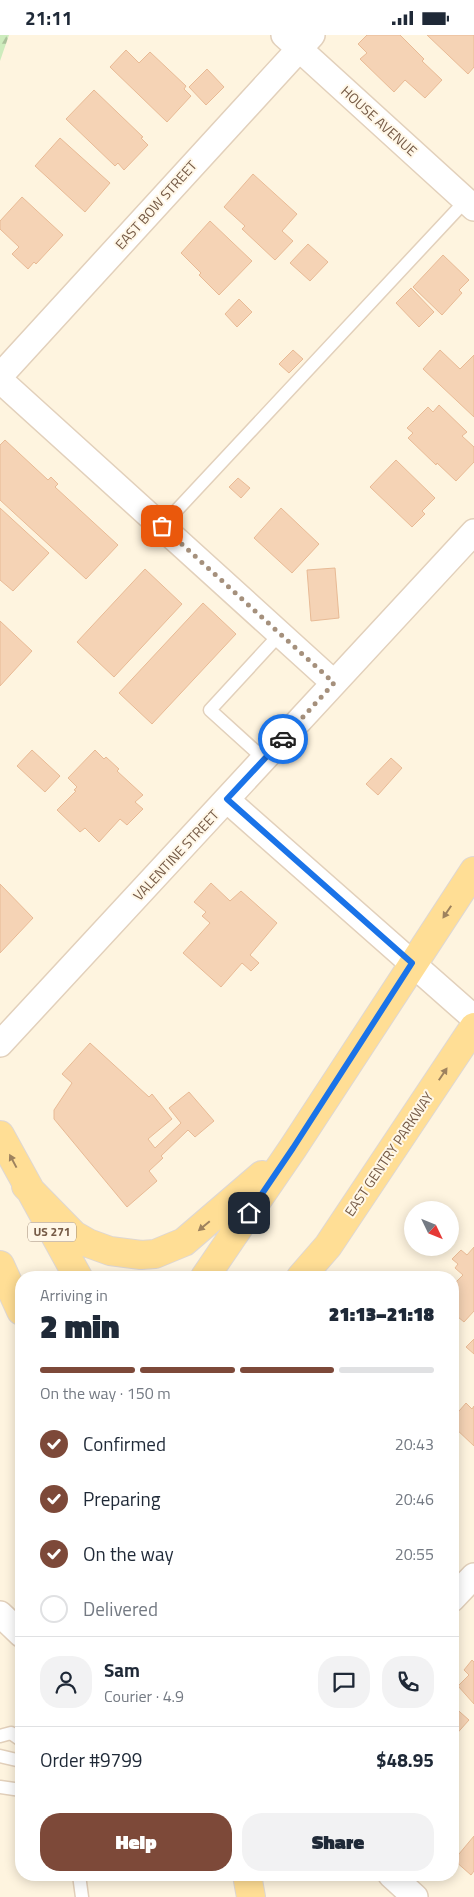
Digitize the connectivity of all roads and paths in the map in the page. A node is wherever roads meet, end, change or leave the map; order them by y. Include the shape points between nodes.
1 (298, 40) edge
2 (471, 200) edge
3 (0, 376) edge
4 (0, 379) edge
5 (162, 526) junction
6 (471, 542) edge
7 (280, 633) junction
8 (334, 683) junction
9 (264, 759) junction
10 (227, 799) junction
11 (474, 871) edge
12 (412, 963) junction
13 (474, 1018) edge
14 (474, 1027) edge
15 (0, 1044) edge
16 (0, 1135) edge
17 (293, 1148) junction
18 (26, 1186) junction
19 (328, 1246) junction
20 (0, 1265) edge
21 (75, 1271) edge
22 (209, 1271) edge
23 (306, 1271) edge
24 (316, 1271) edge
25 (15, 1298) edge
26 (474, 1576) edge
27 (459, 1592) edge
28 (0, 1614) edge
29 (15, 1628) edge
30 (0, 1736) edge
31 (15, 1736) edge
32 (0, 1756) edge
33 (15, 1760) edge
34 (0, 1787) edge
35 (15, 1788) edge
36 (79, 1881) edge
37 (248, 1881) edge
38 (398, 1881) edge
39 (82, 1897) edge
40 (251, 1897) edge
41 (415, 1897) edge

1 - 2 street, HOUSE AVENUE
1 - 3 street, EAST BOW STREET
2 - 5 lane
4 - 5 street
5 - 7 street
6 - 8 street, VALENTINE STREET
7 - 8 street
7 - 9 lane via 210,710
8 - 9 street, VALENTINE STREET
9 - 10 street, VALENTINE STREET
10 - 12 street
10 - 15 street, VALENTINE STREET
11 -> 12 main road
12 - 13 street
12 - 17 main road
19 -> 14 main road, EAST GENTRY PARKWAY
18 -> 16 main road, US 271
17 -> 18 main road via 184,1241 155,1254 110,1251 88,1243 74,1235
17 - 22 main road
18 - 21 main road, US 271
19 - 23 main road, EAST GENTRY PARKWAY
19 - 24 main road
20 - 25 main road
26 - 27 street
28 - 29 street
30 - 31 lane via 11,1733
32 - 33 lane
34 - 35 lane
36 - 39 lane
37 - 40 main road
38 - 41 street

